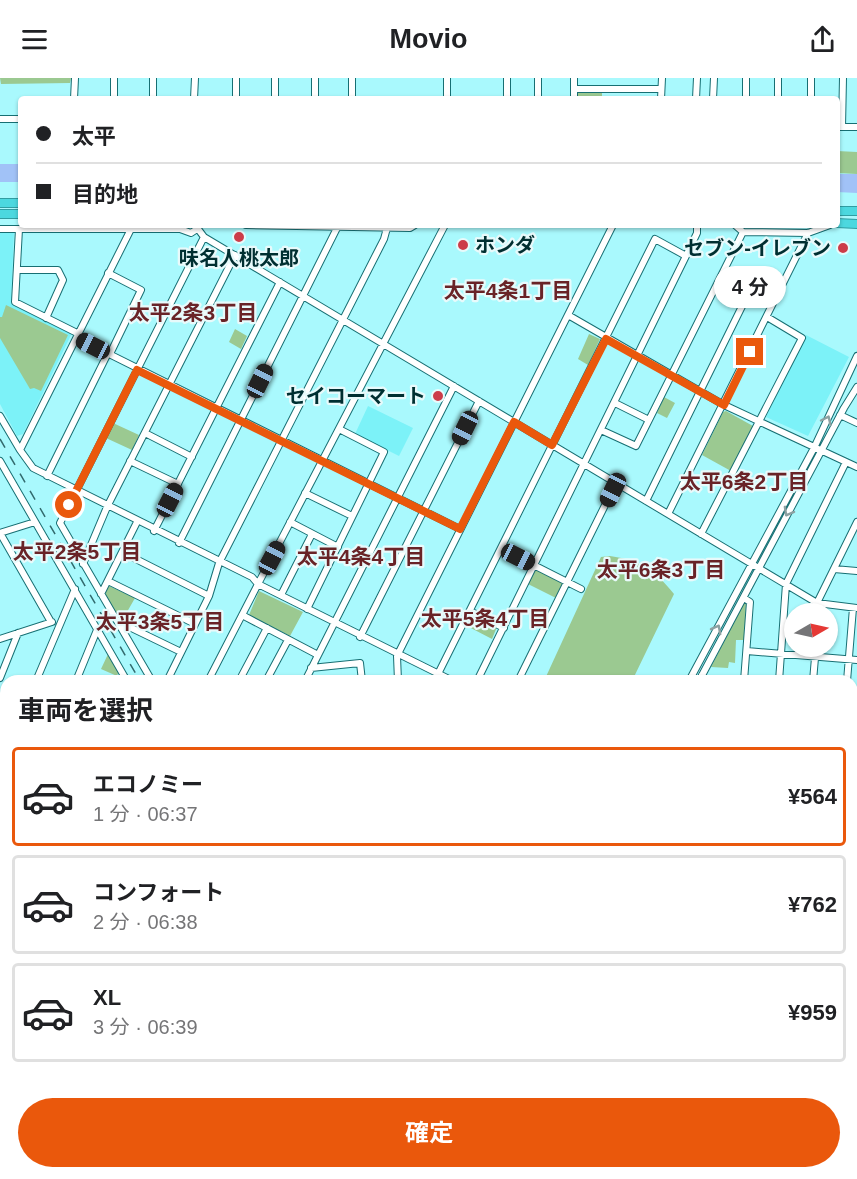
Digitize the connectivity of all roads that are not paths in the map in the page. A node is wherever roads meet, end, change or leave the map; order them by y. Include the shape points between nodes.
1 (75, 78) edge
2 (114, 78) edge
3 (153, 78) edge
4 (195, 78) edge
5 (236, 78) edge
6 (275, 78) edge
7 (315, 78) edge
8 (352, 78) edge
9 (447, 78) edge
10 (507, 78) edge
11 (538, 78) edge
12 (574, 78) edge
13 (662, 78) edge
14 (697, 78) edge
15 (714, 78) edge
16 (746, 78) edge
17 (778, 78) edge
18 (811, 78) edge
19 (843, 78) edge
20 (574, 89) junction
21 (661, 89) junction
22 (74, 96) edge
23 (114, 96) edge
24 (153, 96) edge
25 (194, 96) edge
26 (236, 96) edge
27 (274, 96) edge
28 (315, 96) edge
29 (352, 96) edge
30 (447, 96) edge
31 (507, 96) edge
32 (538, 96) edge
33 (574, 96) edge
34 (661, 96) edge
35 (696, 96) edge
36 (713, 96) edge
37 (746, 96) edge
38 (778, 96) edge
39 (811, 96) edge
40 (0, 119) edge
41 (18, 119) edge
42 (840, 127) edge
43 (857, 127) edge
44 (0, 203) edge
45 (18, 203) edge
46 (840, 211) edge
47 (857, 211) edge
48 (0, 214) edge
49 (18, 214) edge
50 (840, 223) edge
51 (857, 224) edge
52 (195, 228) edge
53 (197, 228) edge
54 (337, 228) joint
55 (387, 228) junction
56 (410, 228) edge
57 (443, 228) edge
58 (612, 228) edge
59 (697, 228) edge
60 (738, 228) edge
61 (822, 228) edge
62 (19, 229) junction
63 (131, 229) junction
64 (0, 230) edge
65 (743, 232) junction
66 (808, 233) junction
67 (204, 237) junction
68 (235, 255) junction
69 (687, 256) junction
70 (16, 270) junction
71 (108, 273) junction
72 (280, 282) junction
73 (780, 292) junction
74 (303, 296) junction
75 (568, 315) junction
76 (767, 317) junction
77 (46, 318) junction
78 (344, 320) junction
79 (78, 336) junction
80 (606, 339) junction
81 (384, 344) junction
82 (109, 354) junction
83 (638, 356) junction
84 (857, 356) edge
85 (137, 370) junction
86 (672, 374) junction
87 (168, 386) junction
88 (454, 386) junction
89 (857, 387) edge
90 (700, 391) junction
91 (478, 401) junction
92 (615, 403) junction
93 (724, 405) junction
94 (216, 408) junction
95 (840, 415) junction
96 (0, 416) edge
97 (241, 420) junction
98 (649, 420) junction
99 (514, 422) junction
100 (759, 422) junction
101 (857, 423) edge
102 (339, 429) junction
103 (602, 430) junction
104 (145, 433) junction
105 (281, 441) junction
106 (552, 445) junction
107 (814, 448) junction
108 (20, 450) junction
109 (822, 452) junction
110 (192, 457) junction
111 (0, 461) edge
112 (130, 461) junction
113 (323, 462) junction
114 (846, 462) junction
115 (584, 465) junction
116 (857, 467) edge
117 (47, 476) junction
118 (616, 483) junction
119 (178, 484) junction
120 (368, 484) junction
121 (76, 491) junction
122 (305, 493) junction
123 (396, 498) junction
124 (646, 501) junction
125 (107, 507) junction
126 (423, 511) junction
127 (668, 514) junction
128 (352, 516) junction
129 (35, 522) junction
130 (137, 522) junction
131 (290, 522) junction
132 (857, 522) edge
133 (460, 529) junction
134 (154, 531) junction
135 (0, 533) edge
136 (312, 534) junction
137 (701, 534) junction
138 (848, 541) junction
139 (857, 542) edge
140 (179, 543) junction
141 (338, 547) junction
142 (502, 549) junction
143 (122, 552) junction
144 (219, 563) junction
145 (83, 564) junction
146 (751, 564) junction
147 (535, 566) junction
148 (758, 568) junction
149 (834, 569) junction
150 (857, 571) edge
151 (108, 581) junction
152 (567, 582) junction
153 (258, 584) junction
154 (786, 584) junction
155 (581, 589) dead end
156 (75, 590) junction
157 (100, 594) junction
158 (280, 595) junction
159 (209, 596) junction
160 (744, 598) junction
161 (814, 603) edge
162 (819, 603) edge
163 (838, 607) edge
164 (855, 608) edge
165 (307, 609) junction
166 (470, 611) junction
167 (242, 615) junction
168 (117, 621) junction
169 (51, 622) junction
170 (58, 624) junction
171 (195, 624) junction
172 (334, 624) junction
173 (267, 628) junction
174 (504, 628) junction
175 (97, 630) junction
176 (18, 633) junction
177 (360, 637) junction
178 (0, 639) edge
179 (288, 640) junction
180 (747, 651) junction
181 (181, 652) junction
182 (781, 654) junction
183 (784, 654) edge
184 (318, 655) junction
185 (397, 656) junction
186 (815, 657) joint
187 (849, 659) junction
188 (857, 660) edge
189 (311, 668) junction
190 (435, 673) junction
191 (1, 675) edge
192 (38, 675) edge
193 (78, 675) edge
194 (122, 675) edge
195 (148, 675) edge
196 (170, 675) edge
197 (211, 675) edge
198 (242, 675) edge
199 (269, 675) edge
200 (307, 675) edge
201 (361, 675) edge
202 (398, 675) edge
203 (440, 675) edge
204 (480, 675) edge
205 (521, 675) edge
206 (693, 675) edge
207 (702, 675) edge
208 (745, 675) edge
209 (779, 675) edge
210 (814, 675) edge
211 (848, 675) edge

1 - 22 street
2 - 23 street
3 - 24 street
4 - 25 street
5 - 26 street
6 - 27 street
7 - 28 street
8 - 29 street
9 - 30 street
10 - 31 street
11 - 32 street
12 - 20 street
13 - 21 street
14 - 35 street
15 - 36 street
16 - 37 street
17 - 38 street
18 - 39 street
19 - 42 street
20 - 21 street
20 - 33 street
21 - 34 street
40 - 41 street
42 - 43 street
44 - 45 highway
46 - 47 highway
48 - 49 highway
50 - 51 highway
52 - 63 street via 191,233 180,229
53 - 67 street
54 - 55 street
54 - 74 street
55 - 56 street
55 - 78 street
57 - 81 street
58 - 75 street
59 - 69 street
60 - 65 street
61 - 66 street
62 - 63 street
62 - 64 street
62 - 70 street
63 - 71 street
65 - 66 street
65 - 86 street
66 - 73 street
67 - 68 street
67 - 85 street
68 - 72 street
68 - 87 street
69 - 80 street via 655,239
69 - 83 street
70 - 77 street via 15,302
70 - 77 street via 58,270 63,280
71 - 79 street
71 - 82 street via 141,290
72 - 74 street
72 - 94 street
73 - 76 street
73 - 90 street via 755,280
74 - 78 street
74 - 97 street
75 - 80 street
75 - 99 street
76 - 93 street
76 - 100 street via 802,338
77 - 79 street
78 - 81 street
78 - 105 street
79 - 82 street
79 - 108 street
80 - 83 street
80 - 106 street
81 - 88 street
81 - 102 street
82 - 85 street
82 - 117 street
83 - 86 street
83 - 92 street
107 -> 84 street
85 - 87 street
85 - 121 street
86 - 90 street
86 - 98 street
87 - 94 street
87 - 104 street
88 - 91 street
88 - 123 street
89 - 95 street
90 - 93 street
90 - 124 street
91 - 99 street
91 - 126 street
92 - 98 street
92 - 103 street
93 - 100 street
93 - 127 street
94 - 97 street
94 - 110 street
95 - 101 street
95 - 109 street
96 - 108 street
97 - 105 street
97 - 140 street
98 - 103 street via 636,446
99 - 106 street
99 - 133 street
100 - 107 street
100 - 137 street
102 - 113 street
102 - 120 street via 384,452
103 - 115 street
104 - 110 street
104 - 112 street
105 - 113 street
105 - 144 street
106 - 115 street
106 - 142 street
107 - 109 street
107 - 146 street
108 - 117 street via 33,468
109 - 114 street
109 -> 148 street
110 - 119 street
111 - 129 street
112 - 119 street
112 - 125 street
113 - 120 street
113 - 122 street
114 - 116 street
114 - 154 street
115 - 118 street
115 - 147 street
117 - 121 street
118 - 124 street
118 - 152 street
119 - 134 street
120 - 123 street
120 - 128 street
121 - 125 street
121 - 145 street via 60,523
122 - 128 street
122 - 131 street
123 - 126 street
123 - 172 street
124 - 127 street
125 - 130 street
125 - 145 street
126 - 133 street
126 - 177 street
127 - 137 street
128 - 141 street
129 - 135 street
129 - 156 street
130 - 134 street
130 - 143 street
131 - 136 street
131 - 153 street
132 - 138 street
133 - 185 street
134 - 140 street
135 - 169 street
136 - 141 street
136 - 158 street
137 - 146 street
138 - 139 street
138 - 149 street
140 - 144 street
141 - 165 street
142 - 147 street
142 - 166 street
143 - 151 street
143 - 159 street
144 - 153 street
144 - 159 street
145 - 157 street
146 - 148 street
206 -> 146 street
147 - 152 street
147 - 174 street
148 - 154 street
148 - 160 street
149 - 150 street
149 - 162 street
151 - 157 street
151 - 171 street
152 - 155 street
152 - 205 street
153 - 158 street
153 - 167 street
154 - 161 street
154 - 182 street
156 - 170 street
156 - 175 street
157 - 168 street
158 - 165 street
159 - 171 street
160 - 180 street via 750,602
160 - 207 street
163 - 164 street
164 - 187 street
165 - 172 street
166 - 174 street
166 - 190 street
167 - 173 street
167 - 197 street
168 - 181 street
168 - 195 street
169 - 170 street
169 - 176 street
170 - 192 street
171 - 181 street
172 - 177 street
172 - 184 street
173 - 179 street
173 - 198 street
174 - 204 street
175 - 193 street
175 - 194 street
176 - 178 street
176 - 191 street
177 - 185 street
179 - 184 street
179 - 199 street
180 - 182 street
180 - 208 street
181 - 196 street
182 - 183 street
182 - 209 street
184 - 189 street
185 - 190 street
185 - 202 street
186 - 187 street
186 - 210 street
187 - 188 street
187 - 211 street
189 - 200 street
189 - 201 street via 360,663
190 - 203 street

